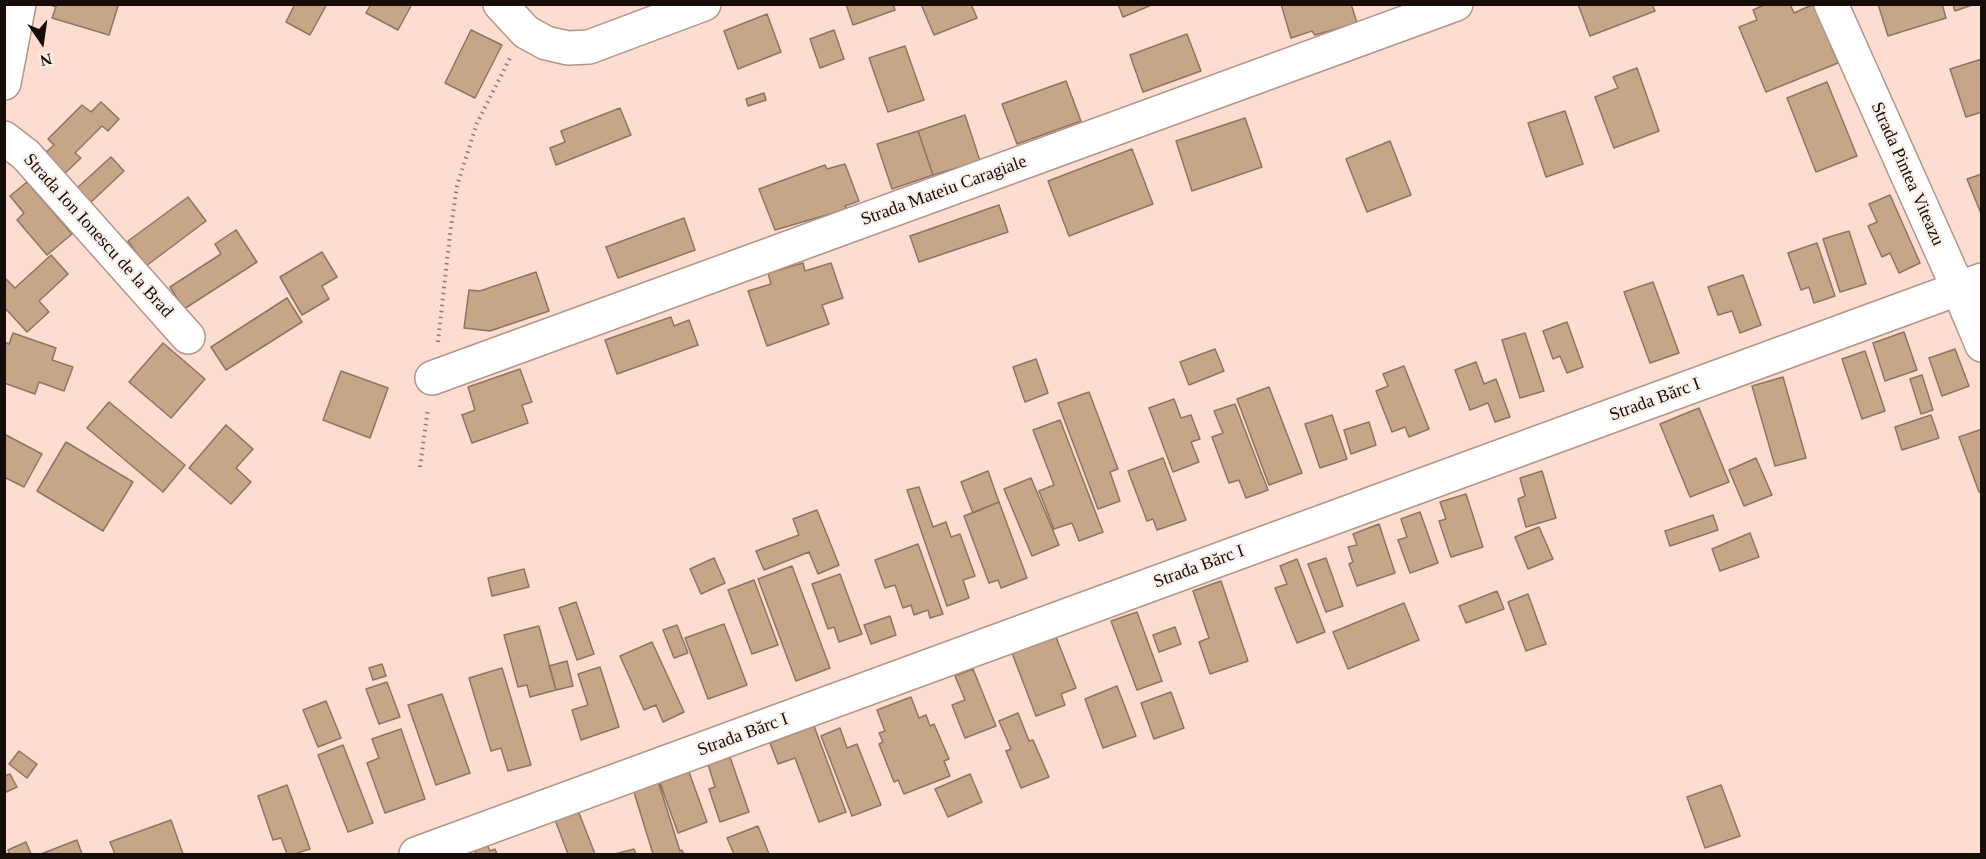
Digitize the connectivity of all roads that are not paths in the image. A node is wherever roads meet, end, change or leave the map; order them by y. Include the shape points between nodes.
1 (19, 4) edge
2 (500, 4) edge
3 (704, 4) edge
4 (1456, 4) edge
5 (1831, 4) edge
6 (4, 83) edge
7 (4, 138) edge
8 (1970, 284) edge
9 (188, 338) dead end
10 (1982, 345) edge
11 (432, 378) road end
12 (416, 855) edge

1 - 6 street
2 - 3 street via 526,32 546,43 568,48 589,47
4 - 11 street, Strada Mateiu Caragiale
5 - 8 street, Strada Pintea Viteazu
7 - 9 street, Strada Ion Ionescu de la Brad via 26,155
8 - 10 street, Strada Pintea Viteazu
8 - 12 street, Strada Bărc I

